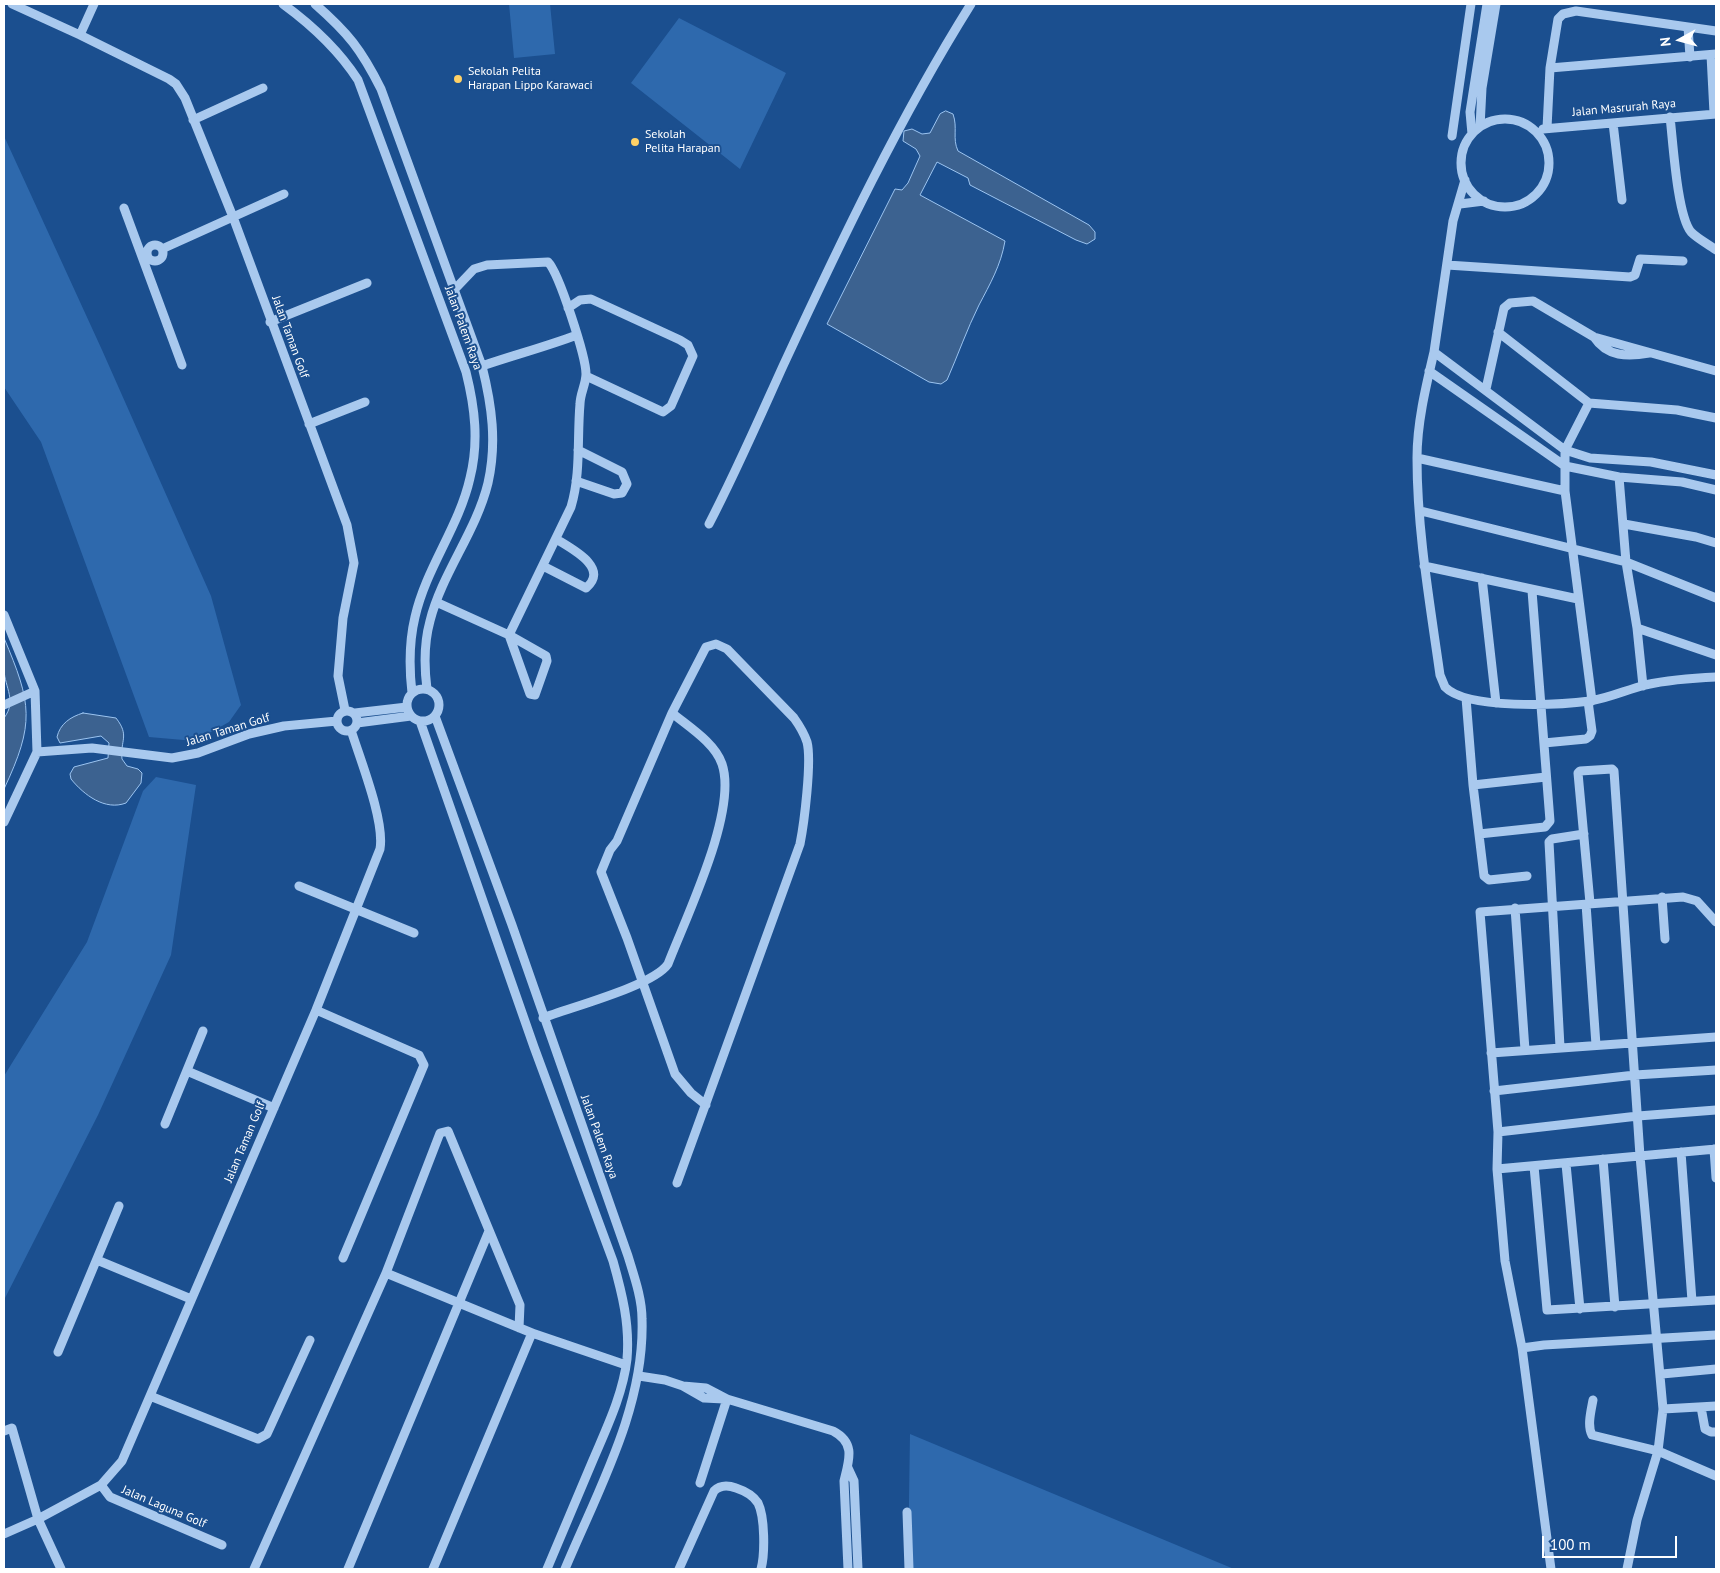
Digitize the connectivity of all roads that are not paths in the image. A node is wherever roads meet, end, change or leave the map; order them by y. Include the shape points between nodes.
1 (12, 4) edge
2 (94, 4) edge
3 (283, 4) edge
4 (315, 4) edge
5 (971, 4) edge
6 (1471, 4) edge
7 (1487, 4) edge
8 (1496, 4) edge
9 (1688, 27) junction
10 (1716, 30) edge
11 (80, 34) junction
12 (1713, 55) edge
13 (1690, 57) junction
14 (1550, 68) junction
15 (263, 88) dead end
16 (1715, 113) edge
17 (1670, 117) junction
18 (193, 120) junction
19 (1613, 123) junction
20 (1480, 127) junction
21 (1547, 128) junction
22 (1535, 130) junction
23 (1472, 134) junction
24 (1452, 136) dead end
25 (1465, 180) junction
26 (284, 194) dead end
27 (1622, 200) dead end
28 (1484, 201) junction
29 (1460, 204) junction
30 (124, 208) dead end
31 (233, 218) junction
32 (1716, 250) edge
33 (145, 257) junction
34 (1683, 261) dead end
35 (1447, 265) junction
36 (366, 282) dead end
37 (454, 290) junction
38 (568, 308) junction
39 (270, 322) junction
40 (1498, 332) junction
41 (577, 334) junction
42 (1434, 352) junction
43 (182, 365) dead end
44 (483, 369) junction
45 (1430, 371) junction
46 (1716, 371) edge
47 (586, 376) junction
48 (1486, 389) junction
49 (365, 402) dead end
50 (1589, 403) junction
51 (1716, 418) edge
52 (308, 424) junction
53 (578, 450) junction
54 (1565, 450) junction
55 (1417, 458) junction
56 (1565, 466) junction
57 (1716, 475) edge
58 (1619, 476) junction
59 (576, 481) junction
60 (1716, 490) edge
61 (1565, 491) junction
62 (1421, 511) junction
63 (709, 524) dead end
64 (1624, 524) junction
65 (556, 539) junction
66 (1716, 543) edge
67 (1574, 549) junction
68 (1626, 562) junction
69 (543, 566) junction
70 (1424, 566) junction
71 (1482, 578) junction
72 (1532, 591) junction
73 (1716, 598) edge
74 (1578, 599) junction
75 (436, 602) junction
76 (4, 615) edge
77 (1637, 628) junction
78 (509, 634) junction
79 (1716, 655) edge
80 (1716, 677) edge
81 (1642, 686) junction
82 (427, 689) junction
83 (31, 692) junction
84 (412, 693) junction
85 (1466, 698) junction
86 (1590, 701) junction
87 (1496, 703) junction
88 (4, 704) edge
89 (1542, 704) junction
90 (407, 707) junction
91 (345, 710) junction
92 (355, 713) junction
93 (672, 713) junction
94 (411, 716) junction
95 (435, 716) junction
96 (337, 721) junction
97 (420, 721) junction
98 (358, 723) junction
99 (351, 730) junction
100 (1544, 743) junction
101 (37, 752) junction
102 (1546, 777) junction
103 (1473, 785) junction
104 (4, 822) edge
105 (1479, 834) junction
106 (1584, 834) junction
107 (1527, 876) dead end
108 (299, 886) dead end
109 (1662, 897) junction
110 (1624, 900) junction
111 (1588, 903) junction
112 (1551, 906) junction
113 (1515, 908) junction
114 (356, 909) junction
115 (1716, 922) edge
116 (414, 932) dead end
117 (1666, 939) dead end
118 (642, 982) junction
119 (316, 1010) junction
120 (543, 1018) junction
121 (203, 1031) dead end
122 (1716, 1037) edge
123 (1632, 1042) junction
124 (1596, 1046) junction
125 (1560, 1047) junction
126 (1526, 1050) junction
127 (1491, 1053) junction
128 (1716, 1070) edge
129 (187, 1071) junction
130 (1635, 1075) junction
131 (1494, 1090) junction
132 (706, 1105) junction
133 (274, 1108) junction
134 (1716, 1110) edge
135 (1638, 1116) junction
136 (165, 1124) dead end
137 (1498, 1132) junction
138 (1715, 1149) edge
139 (1680, 1152) junction
140 (1640, 1156) junction
141 (1603, 1159) junction
142 (1566, 1164) junction
143 (1534, 1166) junction
144 (1497, 1169) junction
145 (1716, 1178) edge
146 (677, 1182) dead end
147 (119, 1206) dead end
148 (490, 1231) junction
149 (343, 1258) dead end
150 (97, 1260) junction
151 (386, 1273) junction
152 (191, 1299) junction
153 (1716, 1300) edge
154 (1692, 1301) junction
155 (460, 1303) junction
156 (1654, 1304) junction
157 (1615, 1307) junction
158 (1580, 1309) junction
159 (519, 1328) junction
160 (532, 1333) junction
161 (1716, 1335) edge
162 (1658, 1339) junction
163 (310, 1340) dead end
164 (1522, 1348) junction
165 (58, 1352) dead end
166 (626, 1365) junction
167 (1716, 1370) edge
168 (1662, 1374) junction
169 (639, 1376) junction
170 (150, 1396) junction
171 (727, 1399) junction
172 (1593, 1400) dead end
173 (1716, 1406) edge
174 (1701, 1407) junction
175 (1664, 1409) junction
176 (4, 1431) edge
177 (1716, 1432) edge
178 (1658, 1450) junction
179 (848, 1468) junction
180 (1716, 1476) edge
181 (700, 1483) dead end
182 (101, 1486) junction
183 (907, 1512) dead end
184 (38, 1519) junction
185 (4, 1534) edge
186 (222, 1545) dead end
187 (61, 1569) edge
188 (254, 1569) edge
189 (348, 1569) edge
190 (433, 1569) edge
191 (547, 1569) edge
192 (565, 1569) edge
193 (679, 1569) edge
194 (761, 1569) edge
195 (848, 1569) edge
196 (858, 1569) edge
197 (909, 1569) edge
198 (1551, 1569) edge
199 (1628, 1569) edge

1 - 11 street, Jalan Taman Golf
2 - 11 street
3 - 84 street, Jalan Palem Raya via 344,58 358,80 466,372 473,400 476,428 470,479 415,616 410,668
4 - 37 street, Jalan Palem Raya via 346,32 366,59 381,89
5 - 63 street via 874,177
6 - 24 street
7 - 23 street via 1470,112
8 - 20 street via 1482,88
9 - 10 street
9 - 13 street
9 - 14 street via 1566,12 1558,19
11 - 18 street, Jalan Taman Golf via 176,84
12 - 13 street
12 - 16 street
13 - 14 street
14 - 21 street
15 - 18 street
16 - 17 street, Jalan Masrurah Raya
17 - 19 street, Jalan Masrurah Raya
17 - 32 street via 1686,223 1695,235
18 - 31 street, Jalan Taman Golf
19 - 21 street, Jalan Masrurah Raya
19 - 27 street
20 - 22 street via 1496,119 1510,119 1524,122
20 - 23 street
21 - 22 street, Jalan Masrurah Raya
22 - 28 street via 1544,141 1549,162 1545,182 1525,202 1497,206
23 - 25 street via 1463,152
25 - 28 street
25 - 29 street
26 - 31 street
28 - 29 street
29 - 35 street via 1453,221
30 - 33 street
31 - 33 street via 162,249 156,245 150,247
31 - 39 street, Jalan Taman Golf
33 - 43 street
34 - 35 street via 1640,259 1635,275 1630,277
35 - 42 street
36 - 39 street
37 - 38 street via 480,267 545,261 551,264
37 - 44 street, Jalan Palem Raya
38 - 41 street
38 - 47 street via 580,300 591,299 680,340 688,345 693,356 671,406 663,412
39 - 52 street, Jalan Taman Golf
40 - 46 street via 1506,306 1526,301 1538,303 1594,337 1606,350 1624,356 1652,353
40 - 48 street
40 - 50 street
41 - 44 street
41 - 47 street
42 - 45 street
42 - 48 street
44 - 75 street, Jalan Palem Raya via 493,430 487,485 478,512
45 - 55 street
45 - 56 street
47 - 53 street via 580,402
48 - 54 street
49 - 52 street
50 - 51 street via 1677,410
50 - 54 street
52 - 91 street, Jalan Taman Golf via 347,525 354,562 338,653 338,676
53 - 59 street
53 - 59 street via 622,472 627,484 622,492 614,494
54 - 56 street
54 - 57 street via 1590,458 1652,462
55 - 61 street
55 - 62 street
56 - 58 street
56 - 61 street
58 - 60 street via 1665,480
58 - 64 street
59 - 65 street via 571,507
61 - 67 street
62 - 67 street
62 - 70 street
64 - 66 street
64 - 68 street
65 - 69 street
65 - 69 street via 586,558 594,569 594,576 586,588
67 - 68 street
67 - 74 street
68 - 73 street
68 - 77 street
69 - 78 street
70 - 71 street
70 - 85 street via 1443,683 1448,690
71 - 72 street
71 - 87 street
72 - 74 street
72 - 89 street
74 - 86 street
75 - 78 street
75 - 82 street, Jalan Palem Raya via 425,652
76 - 83 street
77 - 79 street
77 - 81 street
78 - 78 street via 546,656 535,695 530,694
80 - 81 street
81 - 86 street
82 - 84 street
82 - 95 street via 438,700
83 - 88 street
83 - 101 street
84 - 90 street
85 - 87 street
85 - 103 street
86 - 89 street
86 - 100 street via 1590,736
87 - 89 street
89 - 100 street
90 - 92 street
90 - 94 street
91 - 92 street
91 - 96 street
92 - 98 street
93 - 118 street via 617,841 600,872
93 - 118 street via 708,744 720,760 725,803 717,834 668,964
93 - 132 street via 706,647 719,644 794,718 808,744 806,804 800,844
94 - 97 street
94 - 98 street
95 - 97 street
95 - 120 street, Jalan Palem Raya
96 - 99 street via 341,729
96 - 101 street, Jalan Taman Golf via 284,726 249,734 198,754 172,758 92,748
97 - 166 street via 613,1261 627,1320
98 - 99 street
99 - 114 street, Jalan Taman Golf via 373,801 381,842
100 - 102 street
101 - 104 street
102 - 103 street
102 - 105 street via 1550,818 1547,826
103 - 105 street
105 - 107 street via 1486,878
106 - 110 street via 1578,772 1612,769
106 - 111 street
106 - 112 street via 1550,840
108 - 114 street
109 - 110 street
109 - 115 street via 1693,899
109 - 117 street
110 - 111 street
110 - 123 street
111 - 112 street
111 - 124 street
112 - 113 street
112 - 125 street
113 - 126 street
113 - 127 street via 1480,912
114 - 116 street
114 - 119 street, Jalan Taman Golf
118 - 120 street
118 - 132 street via 674,1074
119 - 133 street, Jalan Taman Golf
119 - 149 street via 419,1055 424,1064
120 - 169 street, Jalan Palem Raya via 639,1295 642,1318
121 - 129 street
122 - 123 street
123 - 124 street
123 - 130 street
124 - 125 street
125 - 126 street
126 - 127 street
127 - 131 street
128 - 130 street
129 - 133 street
129 - 136 street
130 - 131 street
130 - 135 street
131 - 137 street
132 - 146 street
133 - 152 street, Jalan Taman Golf
134 - 135 street
135 - 137 street
135 - 140 street
137 - 144 street
138 - 139 street
138 - 145 street
139 - 140 street
139 - 154 street
140 - 141 street
140 - 156 street
141 - 142 street
141 - 157 street
142 - 143 street
142 - 158 street
143 - 144 street
143 - 158 street via 1546,1308 1550,1311
144 - 164 street via 1505,1261
147 - 150 street
148 - 151 street via 448,1132 444,1131 440,1133
148 - 155 street
148 - 159 street via 520,1305
150 - 152 street
150 - 165 street
151 - 155 street
151 - 188 street
152 - 170 street, Jalan Taman Golf
153 - 154 street
154 - 156 street
155 - 159 street
155 - 189 street
156 - 157 street
156 - 162 street
157 - 158 street
159 - 160 street
160 - 166 street
160 - 190 street
161 - 162 street
162 - 164 street
162 - 168 street
163 - 170 street via 267,1434 262,1438
164 - 198 street
166 - 191 street via 612,1416
167 - 168 street
168 - 175 street
169 - 171 street via 683,1386 704,1398
169 - 192 street, Jalan Palem Raya via 628,1419
170 - 182 street, Jalan Taman Golf via 122,1461
171 - 179 street via 842,1436 848,1445
171 - 181 street
172 - 178 street via 1592,1435
173 - 174 street
174 - 175 street
174 - 177 street via 1705,1429
175 - 178 street
176 - 184 street via 12,1428
178 - 180 street
178 - 199 street via 1637,1520
179 - 195 street via 844,1481
179 - 196 street via 854,1481
182 - 184 street, Jalan Taman Golf
182 - 186 street, Jalan Laguna Golf via 110,1498
183 - 197 street
184 - 185 street, Jalan Taman Golf
184 - 187 street
193 - 194 street via 714,1491 728,1486 748,1493 757,1503 763,1540

